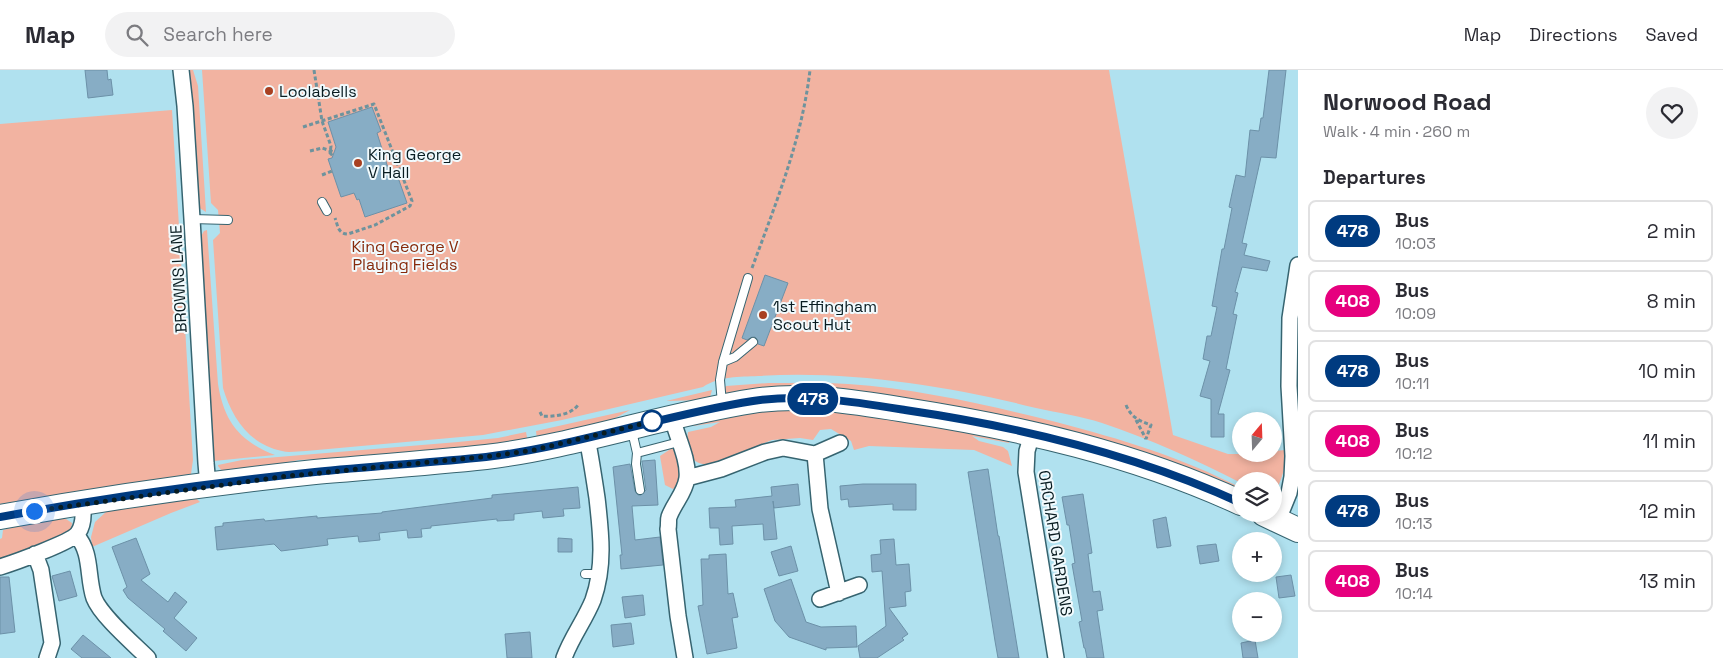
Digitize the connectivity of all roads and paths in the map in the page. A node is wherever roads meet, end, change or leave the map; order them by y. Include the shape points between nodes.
1 (181, 70) edge
2 (314, 70) edge
3 (810, 70) edge
4 (322, 121) junction
5 (303, 127) dead end
6 (310, 151) dead end
7 (332, 172) dead end
8 (322, 175) dead end
9 (322, 202) joint
10 (327, 211) dead end
11 (192, 220) junction
12 (228, 220) dead end
13 (1298, 265) edge
14 (748, 278) joint
15 (753, 342) dead end
16 (723, 362) junction
17 (578, 405) dead end
18 (1126, 405) dead end
19 (722, 407) junction
20 (540, 412) dead end
21 (561, 414) junction
22 (672, 417) junction
23 (562, 420) dead end
24 (1136, 420) junction
25 (631, 426) junction
26 (1032, 434) junction
27 (587, 438) junction
28 (679, 442) junction
29 (840, 443) dead end
30 (637, 453) junction
31 (815, 454) junction
32 (687, 478) junction
33 (208, 486) junction
34 (640, 490) dead end
35 (1232, 499) edge
36 (82, 503) junction
37 (1282, 515) edge
38 (0, 517) edge
39 (77, 536) junction
40 (35, 554) junction
41 (0, 567) edge
42 (859, 585) dead end
43 (839, 593) junction
44 (820, 599) dead end
45 (47, 658) edge
46 (148, 658) edge
47 (564, 658) edge
48 (685, 658) edge
49 (1056, 658) edge

1 - 11 street, BROWNS LANE
2 - 4 path
3 - 14 path via 804,111 790,163
4 - 5 path
4 - 6 path via 333,152 322,148
4 - 9 path via 374,104 412,201 410,206 375,225 345,234 339,231 330,202
7 - 8 path
9 - 10 lane
11 - 12 lane
11 - 33 street, BROWNS LANE
13 - 37 street via 1290,318 1292,477
14 - 16 lane
15 - 16 lane
16 - 19 lane via 720,380
17 - 21 path via 571,412
18 - 24 path
19 - 22 main road
19 - 26 main road via 757,400 848,402 935,414
20 - 21 path via 542,416
21 - 23 path
22 - 25 main road
22 - 28 street
24 - 24 path via 1151,425 1146,439 1140,428
25 - 27 main road
25 - 30 lane
26 - 35 main road via 1119,456
26 - 49 street, ORCHARD GARDENS via 1026,472
27 - 33 main road via 491,456 316,472
27 - 47 street via 602,540 593,574 592,601
28 - 30 lane
28 - 32 street
29 - 31 street
30 - 34 lane
31 - 32 street via 782,448
31 - 43 street via 820,510
32 - 48 street via 669,517 668,529
33 - 36 main road
36 - 38 main road
36 - 39 street via 83,525
39 - 40 street
39 - 46 street via 86,553 95,599
40 - 41 street
40 - 45 street via 41,570 52,643
42 - 43 street
43 - 44 street

